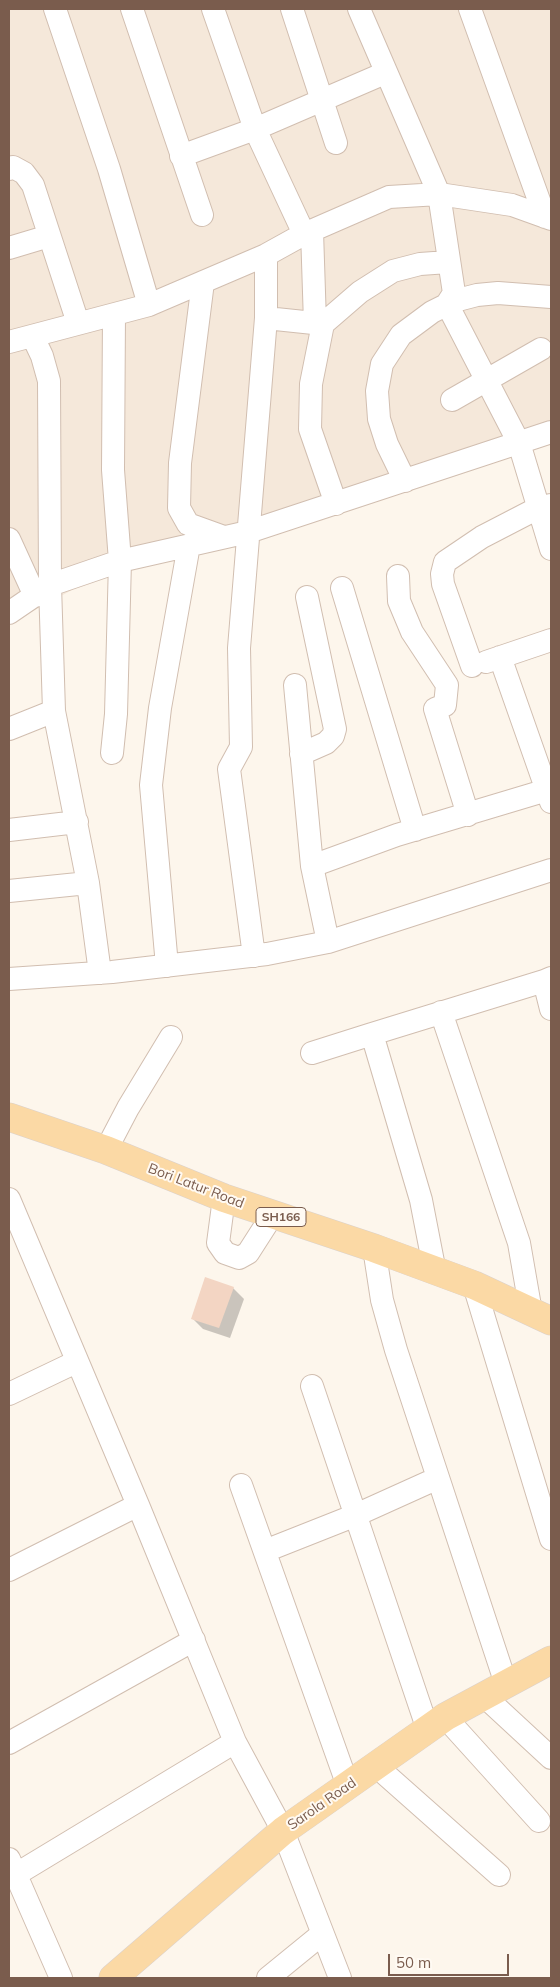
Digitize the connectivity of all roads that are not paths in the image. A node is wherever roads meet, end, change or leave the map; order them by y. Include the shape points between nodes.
1 (55, 9) edge
2 (132, 9) edge
3 (213, 9) edge
4 (292, 9) edge
5 (359, 9) edge
6 (470, 9) edge
7 (385, 73) junction
8 (322, 100) junction
9 (255, 128) junction
10 (336, 143) dead end
11 (181, 156) junction
12 (9, 169) edge
13 (439, 194) junction
14 (202, 215) dead end
15 (548, 218) edge
16 (308, 233) junction
17 (49, 236) junction
18 (9, 248) edge
19 (266, 254) junction
20 (448, 262) junction
21 (203, 282) junction
22 (551, 297) edge
23 (447, 304) junction
24 (149, 305) junction
25 (114, 315) junction
26 (266, 318) junction
27 (78, 323) junction
28 (319, 323) junction
29 (33, 338) junction
30 (9, 342) edge
31 (541, 349) dead end
32 (485, 381) junction
33 (452, 400) dead end
34 (551, 432) edge
35 (519, 443) junction
36 (405, 481) junction
37 (336, 504) junction
38 (545, 506) edge
39 (248, 532) junction
40 (225, 537) junction
41 (9, 539) edge
42 (189, 545) junction
43 (551, 549) edge
44 (120, 561) junction
45 (398, 576) dead end
46 (342, 588) dead end
47 (42, 591) junction
48 (308, 597) dead end
49 (9, 613) edge
50 (551, 640) edge
51 (500, 657) junction
52 (472, 666) junction
53 (441, 676) junction
54 (295, 685) dead end
55 (54, 711) junction
56 (9, 729) edge
57 (112, 753) dead end
58 (301, 754) junction
59 (549, 796) edge
60 (468, 815) junction
61 (77, 822) junction
62 (9, 830) edge
63 (415, 830) junction
64 (312, 866) junction
65 (551, 870) edge
66 (88, 883) junction
67 (9, 891) edge
68 (328, 942) junction
69 (254, 956) junction
70 (167, 966) junction
71 (100, 973) junction
72 (9, 979) edge
73 (547, 979) edge
74 (551, 1009) edge
75 (441, 1012) junction
76 (372, 1034) junction
77 (171, 1038) dead end
78 (312, 1053) dead end
79 (9, 1117) edge
80 (106, 1150) junction
81 (224, 1198) junction
82 (9, 1199) edge
83 (273, 1214) junction
84 (14, 1228) edge
85 (374, 1248) junction
86 (435, 1272) junction
87 (474, 1285) junction
88 (541, 1317) edge
89 (76, 1362) junction
90 (312, 1386) dead end
91 (9, 1394) edge
92 (438, 1478) junction
93 (241, 1485) dead end
94 (138, 1505) junction
95 (356, 1515) junction
96 (551, 1539) edge
97 (265, 1551) junction
98 (9, 1570) edge
99 (194, 1640) junction
100 (551, 1660) edge
101 (494, 1690) junction
102 (436, 1724) junction
103 (235, 1742) junction
104 (9, 1743) edge
105 (551, 1758) edge
106 (376, 1766) junction
107 (348, 1786) junction
108 (539, 1820) dead end
109 (284, 1831) junction
110 (12, 1867) edge
111 (500, 1875) dead end
112 (322, 1934) junction
113 (61, 1978) edge
114 (113, 1978) edge
115 (268, 1978) edge
116 (340, 1978) edge

1 - 24 street
2 - 11 street
3 - 9 street
4 - 8 street
5 - 7 street
6 - 15 street
7 - 8 street
7 - 13 street
8 - 9 street
8 - 10 street
9 - 11 street
9 - 16 street
11 - 14 street
12 - 17 street via 24,173 33,185
13 - 15 street via 512,205
13 - 16 street via 389,197
13 - 20 street
16 - 19 street
16 - 28 street
17 - 18 street
17 - 27 street
19 - 21 street
19 - 26 street
20 - 23 street via 454,293
20 - 28 street via 420,264 393,271
21 - 24 street
21 - 40 street via 180,463 178,508 188,524
22 - 23 street via 498,293
23 - 32 street
23 - 36 street via 401,335 382,364 377,391 379,419
24 - 25 street
25 - 27 street
25 - 44 street via 114,470
26 - 28 street
26 - 39 street
27 - 29 street
28 - 37 street via 311,384 310,429
29 - 30 street
29 - 47 street via 49,381
31 - 32 street
32 - 33 street
32 - 35 street
34 - 35 street
35 - 36 street
35 - 38 street
36 - 37 street
37 - 39 street
38 - 43 street
38 - 52 street via 482,537 445,562 443,584
39 - 40 street
39 - 69 street via 239,648 241,747 229,769
40 - 42 street
41 - 47 street
42 - 44 street
42 - 70 street via 160,708 152,785
44 - 47 street
44 - 57 street
45 - 53 street via 398,601 412,632
46 - 63 street
47 - 49 street
47 - 55 street
48 - 58 street via 335,729 326,743
50 - 51 street
51 - 52 street
51 - 59 street
52 - 53 street
53 - 60 street via 447,685 445,705 435,709
54 - 58 street
55 - 56 street
55 - 61 street
58 - 64 street
59 - 60 street
60 - 63 street
61 - 62 street
61 - 66 street
63 - 64 street
64 - 68 street
65 - 68 street
66 - 67 street
66 - 71 street
68 - 69 street
69 - 70 street
70 - 71 street
71 - 72 street
73 - 74 street
73 - 75 street
75 - 76 street
75 - 88 street
76 - 78 street
76 - 86 street via 421,1200
77 - 80 street
79 - 80 main road, Bori Latur Road / SH166
80 - 81 main road, Bori Latur Road / SH166
81 - 83 main road, Bori Latur Road / SH166
81 - 83 street via 218,1244 224,1253 239,1258 248,1253
82 - 84 street
83 - 85 main road, Bori Latur Road / SH166
84 - 89 street
85 - 86 main road, Bori Latur Road / SH166
85 - 92 street via 382,1300
86 - 87 main road, Bori Latur Road / SH166
87 - 88 main road, Bori Latur Road / SH166
87 - 96 street
89 - 91 street
89 - 94 street
90 - 95 street
92 - 95 street
92 - 101 street
93 - 97 street
94 - 98 street
94 - 99 street
95 - 97 street
95 - 102 street
97 - 107 street
99 - 103 street
99 - 104 street
100 - 101 main road, Sarola Road
101 - 102 main road, Sarola Road
101 - 105 street
102 - 106 main road, Sarola Road
102 - 108 street
103 - 109 street
103 - 110 street
106 - 107 main road, Sarola Road
106 - 111 street
107 - 109 main road, Sarola Road
109 - 112 street
109 - 114 main road, Sarola Road
110 - 113 street
112 - 115 street
112 - 116 street

